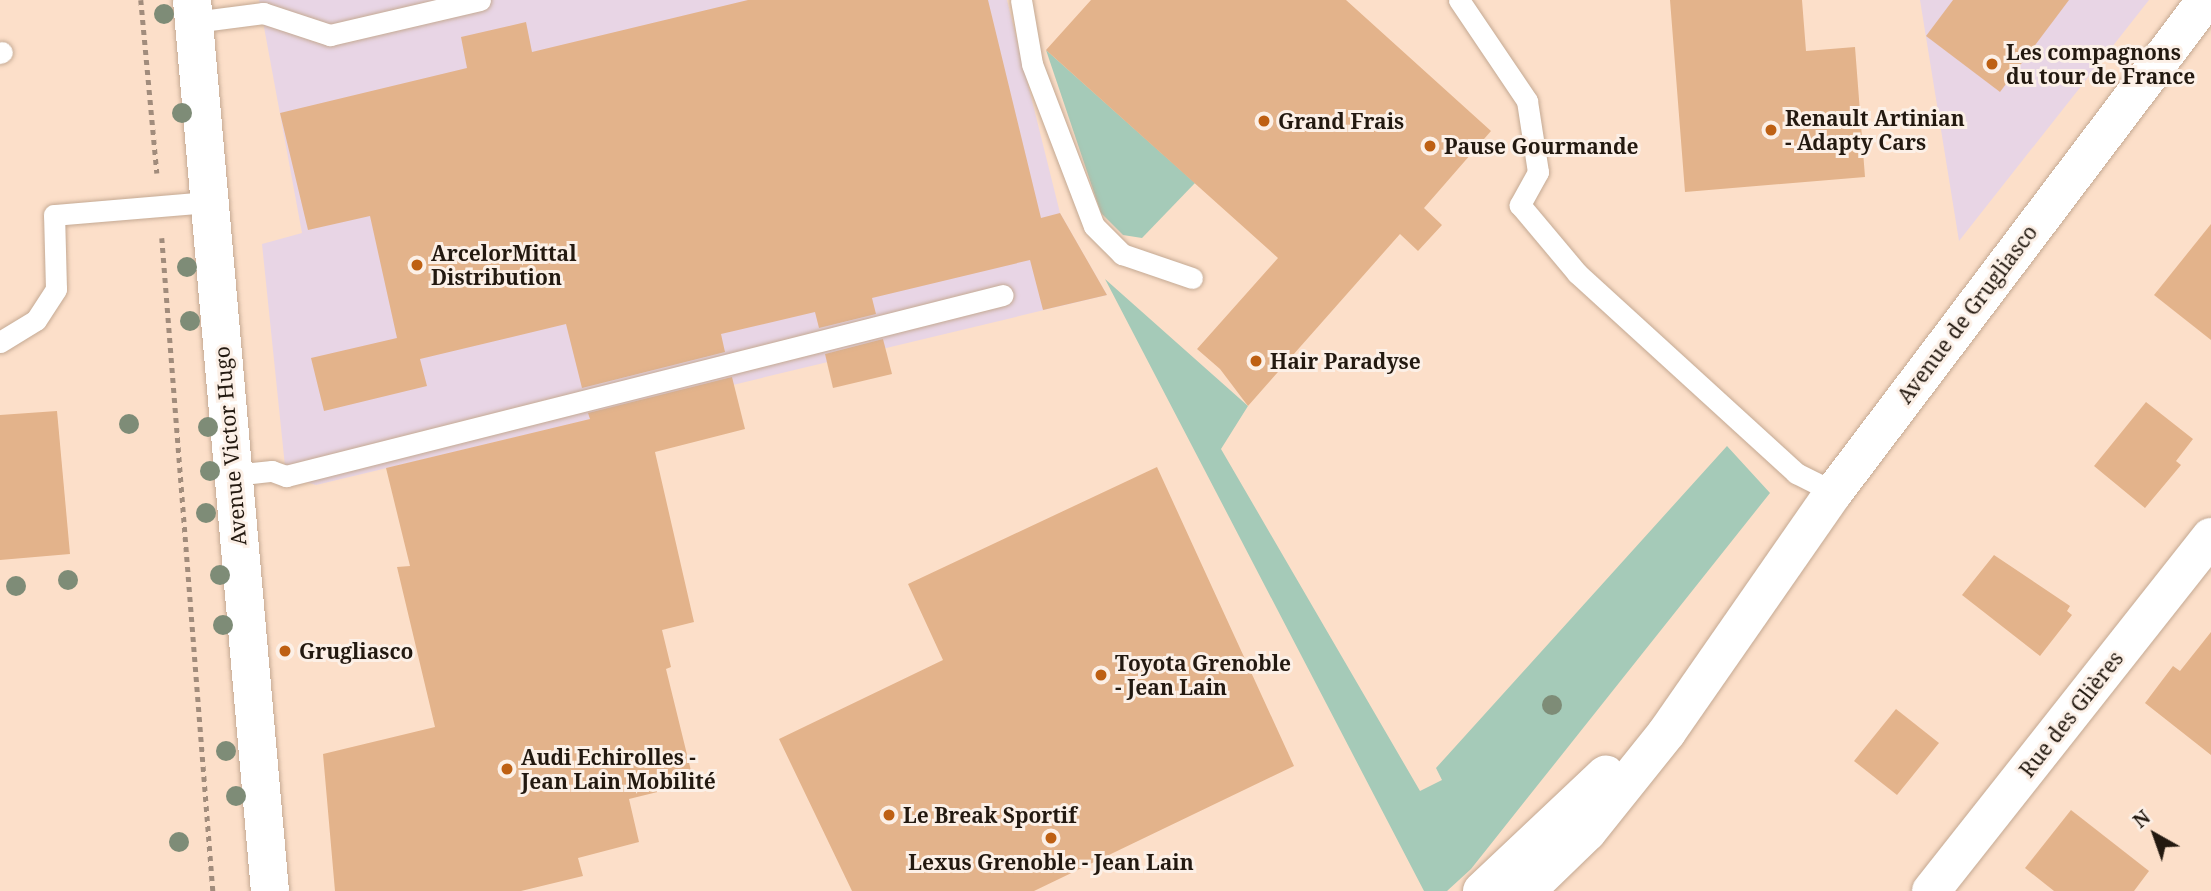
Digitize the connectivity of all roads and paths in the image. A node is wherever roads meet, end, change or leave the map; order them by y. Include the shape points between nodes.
1 (141, 0) edge
2 (480, 0) edge
3 (1021, 0) edge
4 (1459, 0) edge
5 (2206, 0) edge
6 (193, 11) edge
7 (209, 202) junction
8 (159, 204) junction
9 (1192, 278) dead end
10 (1003, 295) dead end
11 (0, 342) edge
12 (233, 475) junction
13 (1834, 492) junction
14 (2211, 537) edge
15 (1735, 632) junction
16 (214, 891) edge
17 (270, 891) edge
18 (1482, 891) edge
19 (1526, 891) edge
20 (1931, 891) edge

1 - 8 path
2 - 6 lane via 330,35 263,13
3 - 9 lane via 1032,64 1094,226 1122,254
4 - 13 lane via 1527,102 1538,172 1520,205 1577,273 1796,473
5 - 13 main road, Avenue de Grugliasco
6 - 7 main road, Avenue Victor Hugo
7 - 8 lane
7 - 12 main road, Avenue Victor Hugo
8 - 11 lane via 54,215 56,289 36,320
8 - 16 path
10 - 12 lane via 286,475 272,471
12 - 17 main road, Avenue Victor Hugo
13 - 15 main road, Avenue de Grugliasco
14 - 20 main road, Rue des Glières
15 - 18 main road, Avenue de Grugliasco via 1594,788
15 - 19 main road, Avenue de Grugliasco via 1667,732 1595,822

